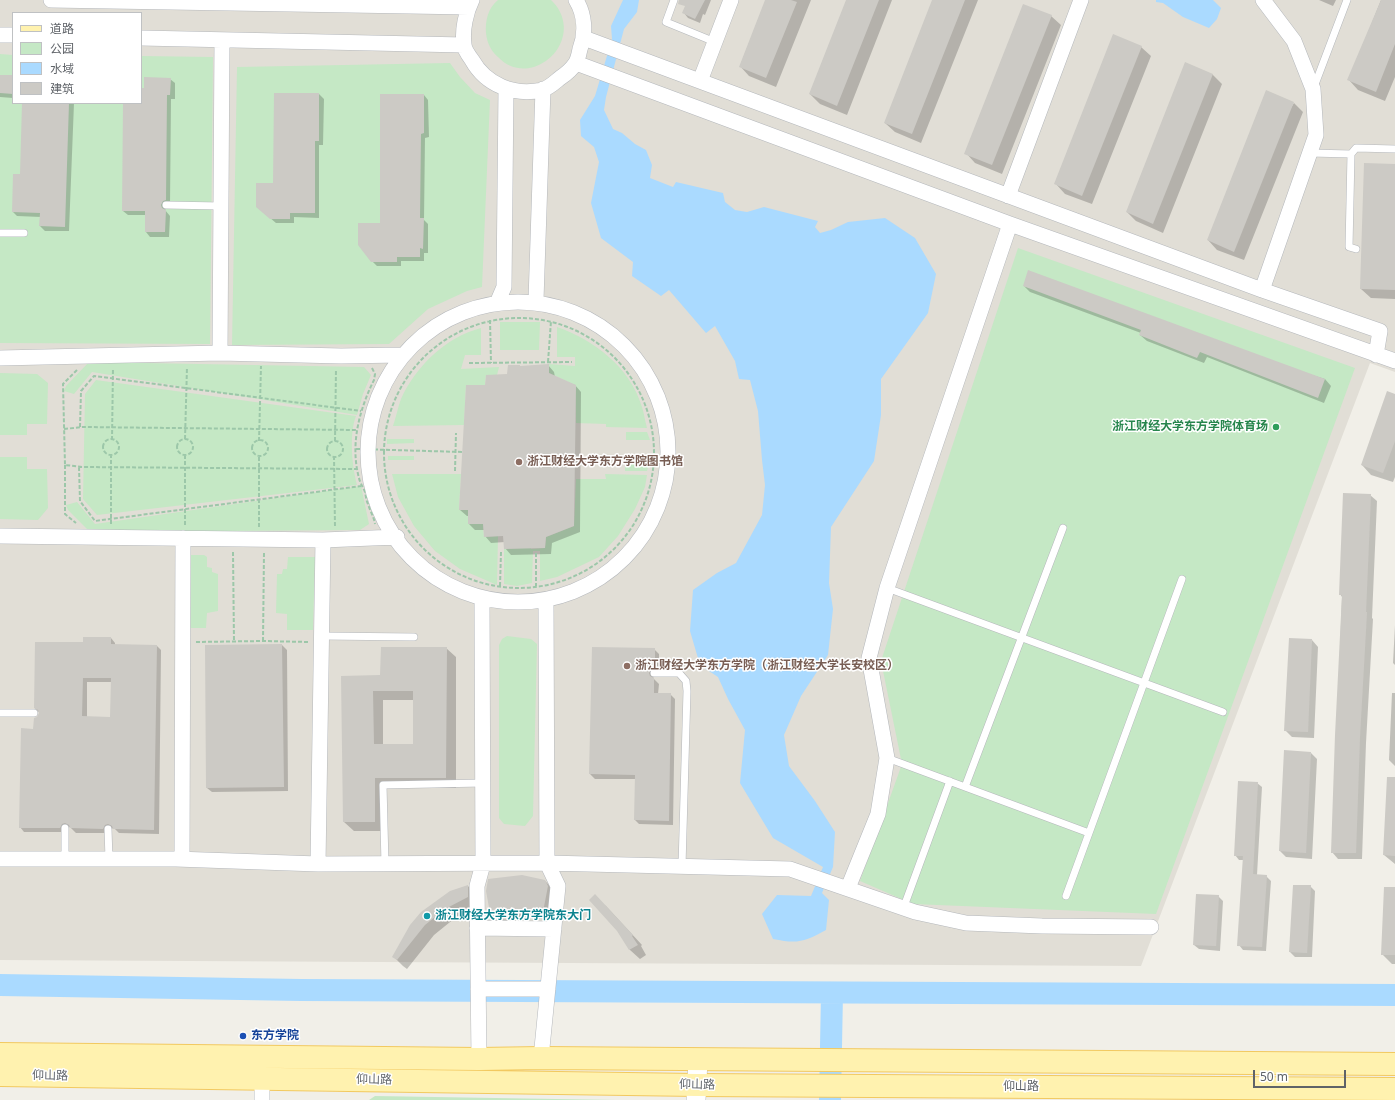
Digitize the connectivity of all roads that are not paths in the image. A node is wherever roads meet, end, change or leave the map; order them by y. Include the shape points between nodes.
1 (51, 0) edge
2 (576, 0) edge
3 (674, 0) edge
4 (731, 0) edge
5 (1081, 0) edge
6 (1263, 0) edge
7 (1347, 0) edge
8 (115, 1) edge
9 (471, 4) edge
10 (0, 35) edge
11 (12, 35) edge
12 (142, 38) edge
13 (584, 38) junction
14 (222, 40) junction
15 (715, 42) junction
16 (464, 45) junction
17 (576, 63) junction
18 (700, 82) junction
19 (506, 89) junction
20 (1313, 89) junction
21 (543, 90) junction
22 (1395, 149) edge
23 (1310, 153) junction
24 (1351, 154) junction
25 (1008, 196) junction
26 (166, 205) dead end
27 (221, 206) junction
28 (1010, 224) junction
29 (0, 232) edge
30 (24, 233) dead end
31 (1356, 249) dead end
32 (1262, 290) junction
33 (536, 300) junction
34 (498, 301) junction
35 (220, 353) junction
36 (401, 355) junction
37 (1376, 355) junction
38 (0, 358) edge
39 (1395, 362) edge
40 (1064, 528) dead end
41 (184, 533) junction
42 (0, 536) edge
43 (329, 537) junction
44 (397, 537) junction
45 (1182, 579) dead end
46 (887, 588) junction
47 (482, 600) junction
48 (546, 603) junction
49 (414, 637) dead end
50 (1022, 638) junction
51 (318, 639) junction
52 (654, 673) dead end
53 (1144, 683) junction
54 (1222, 712) dead end
55 (0, 713) edge
56 (34, 713) dead end
57 (887, 758) junction
58 (950, 781) junction
59 (483, 783) junction
60 (965, 787) junction
61 (65, 828) dead end
62 (108, 829) dead end
63 (1089, 833) junction
64 (0, 859) edge
65 (65, 859) junction
66 (108, 859) junction
67 (182, 859) junction
68 (546, 863) junction
69 (318, 864) junction
70 (385, 864) junction
71 (483, 864) junction
72 (682, 866) junction
73 (848, 888) junction
74 (1066, 896) dead end
75 (906, 901) dead end
76 (1151, 927) dead end
77 (477, 928) junction
78 (554, 929) junction
79 (548, 988) junction
80 (478, 989) junction
81 (542, 1050) junction
82 (479, 1051) junction
83 (0, 1054) edge
84 (698, 1060) junction
85 (1395, 1064) edge
86 (0, 1075) edge
87 (262, 1079) junction
88 (1395, 1089) edge
89 (696, 1092) edge
90 (262, 1100) edge

1 - 8 street
2 - 13 street via 584,22
3 - 15 lane via 666,22
4 - 15 street
5 - 25 street
6 - 20 street via 1294,41
7 - 20 lane
8 - 9 street
9 - 16 street via 465,18
10 - 11 street
12 - 14 street
13 - 17 street
13 - 18 street
14 - 16 street
14 - 27 street
15 - 18 street
16 - 19 street via 477,69 490,81
17 - 21 street
17 - 28 street
18 - 25 street
19 - 21 street
19 - 34 street via 504,287
20 - 23 street via 1316,135
21 - 33 street
22 - 24 lane via 1356,148
23 - 24 lane
23 - 32 street
24 - 31 lane via 1349,247
25 - 32 street
26 - 27 lane
27 - 35 street
28 - 37 street
28 - 46 street
29 - 30 lane
32 - 37 street via 1380,331
33 - 34 street
33 - 48 street via 602,329 649,377 672,442 659,514 614,569
34 - 36 street via 451,318
35 - 36 street
35 - 38 street
36 - 44 street via 375,396 367,438 362,450 370,482 388,526
37 - 39 street
40 - 50 lane
41 - 42 street via 111,537
41 - 43 street via 232,539
41 - 67 street
43 - 44 street
43 - 51 street
44 - 47 street via 424,569
45 - 53 lane
46 - 50 lane
46 - 57 street via 869,658
47 - 48 street
47 - 59 street
48 - 68 street
49 - 51 lane
50 - 53 lane
50 - 60 lane
51 - 69 street
52 - 72 lane via 679,673 686,681
53 - 54 lane
53 - 63 lane
55 - 56 lane
57 - 58 lane
57 - 73 street via 878,814
58 - 60 lane
58 - 75 lane
59 - 70 lane via 383,785
59 - 71 street
60 - 63 lane
61 - 65 lane
62 - 66 lane
63 - 74 lane
64 - 65 street
65 - 66 street
66 - 67 street
67 - 69 street
68 - 71 street
68 - 72 street
68 - 78 street via 558,886
69 - 70 street
70 - 71 street
71 - 77 street via 477,886
72 - 73 street via 790,869
73 - 76 street via 915,912 966,923
77 - 78 street
77 - 80 street
78 - 79 street
79 - 80 street
79 - 81 street
80 - 82 street
81 - 82 main road, 仰山路
81 - 84 main road, 仰山路
82 - 83 main road, 仰山路
84 - 85 main road, 仰山路
84 - 89 street
86 - 87 main road, 仰山路
87 - 89 main road, 仰山路
87 - 90 street
88 - 89 main road, 仰山路 via 1133,1091 785,1086

